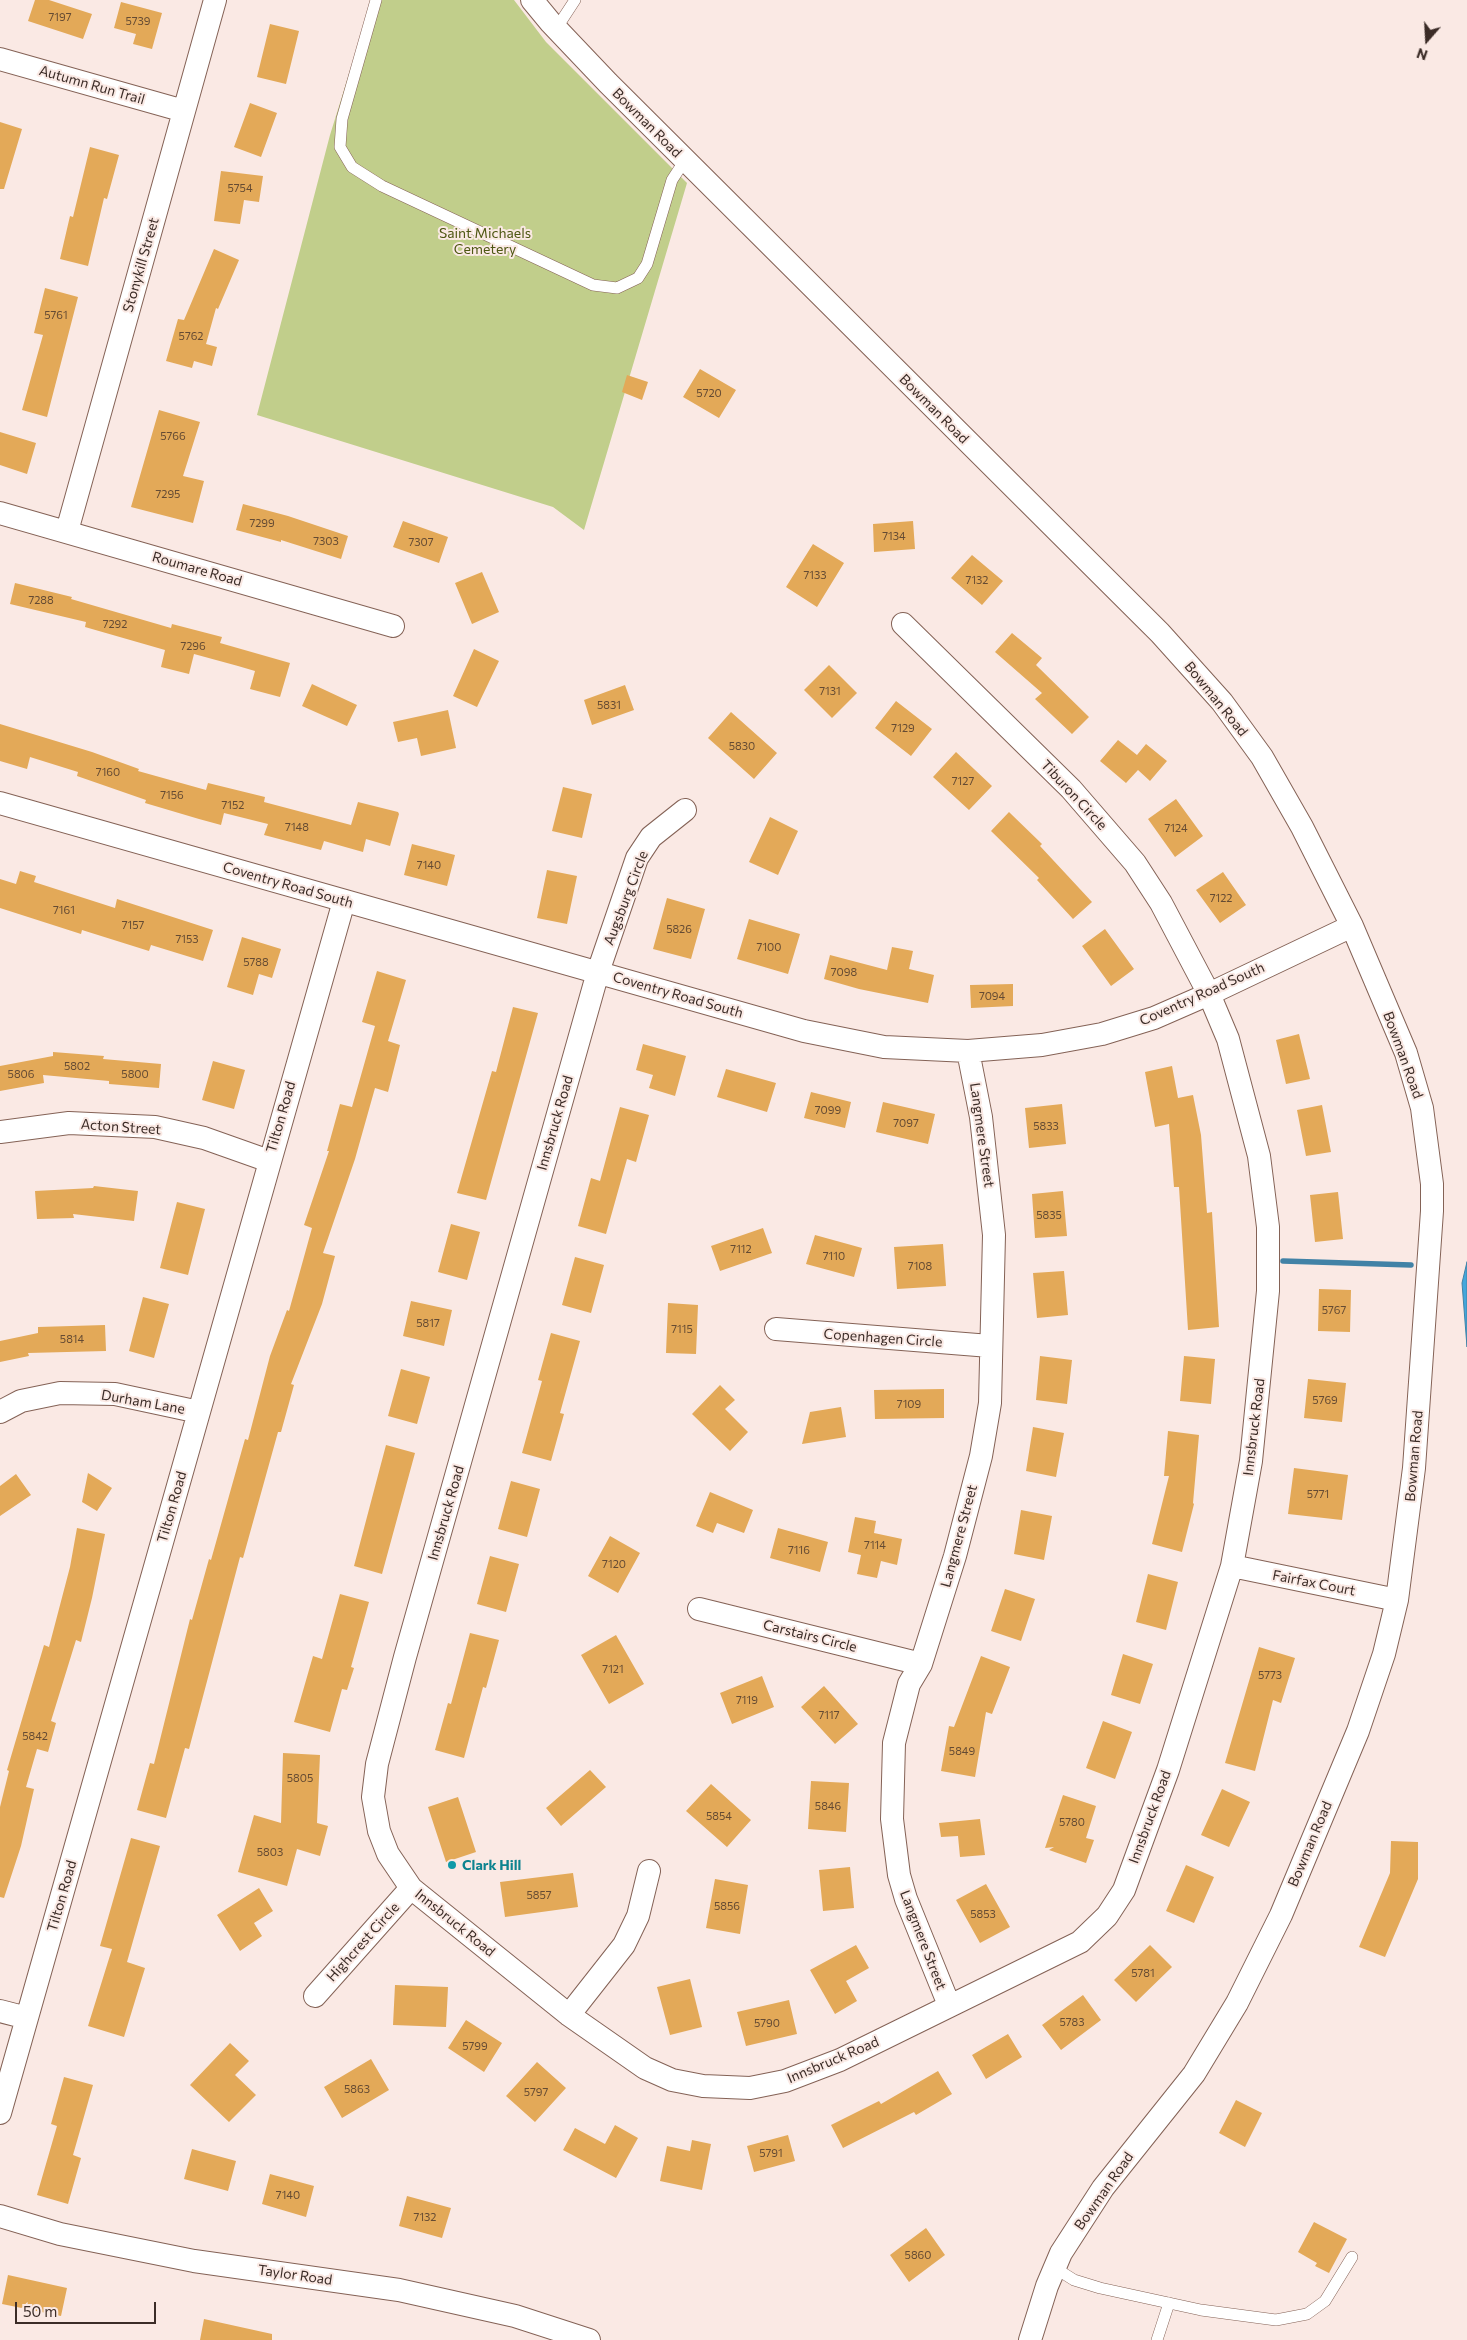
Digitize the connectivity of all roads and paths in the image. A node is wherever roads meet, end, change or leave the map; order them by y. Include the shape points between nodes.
1 (215, 0) edge
2 (376, 0) edge
3 (532, 0) edge
4 (575, 0) edge
5 (556, 29) junction
6 (0, 59) edge
7 (184, 111) junction
8 (685, 160) junction
9 (0, 513) edge
10 (67, 531) junction
11 (903, 624) dead end
12 (393, 626) dead end
13 (0, 803) edge
14 (685, 810) dead end
15 (344, 901) junction
16 (1352, 926) junction
17 (598, 972) junction
18 (1210, 994) junction
19 (968, 1052) junction
20 (0, 1132) edge
21 (269, 1161) junction
22 (776, 1329) dead end
23 (990, 1346) junction
24 (0, 1412) edge
25 (199, 1412) junction
26 (1232, 1566) junction
27 (1397, 1600) junction
28 (699, 1609) dead end
29 (921, 1664) junction
30 (649, 1871) dead end
31 (411, 1888) junction
32 (315, 1996) dead end
33 (949, 2005) junction
34 (0, 2011) edge
35 (569, 2014) junction
36 (27, 2018) junction
37 (0, 2113) edge
38 (0, 2216) edge
39 (1352, 2257) dead end
40 (1055, 2268) junction
41 (1169, 2303) junction
42 (589, 2340) edge
43 (1030, 2340) edge
44 (1157, 2340) edge

1 - 7 street, Stonykill Street
2 - 8 lane via 342,119 340,147 352,167 382,186 593,284 617,288 638,278 647,264 672,180
3 - 5 street, Bowman Road
4 - 5 lane
5 - 8 street, Bowman Road
6 - 7 street, Autumn Run Trail
7 - 10 street, Stonykill Street
8 - 16 street, Bowman Road via 1160,633 1222,702 1280,788
9 - 10 street, Roumare Road
10 - 12 street, Roumare Road
11 - 18 street, Tiburon Circle via 1071,789 1135,863 1161,903
13 - 15 street, Coventry Road South
14 - 17 street, Augsburg Circle via 650,837 638,858
15 - 17 street, Coventry Road South
15 - 21 street, Tilton Road
16 - 18 street, Coventry Road South
16 - 27 street, Bowman Road via 1406,1054 1422,1108 1432,1184 1414,1468
17 - 19 street, Coventry Road South via 804,1031 884,1047
17 - 31 street, Innsbruck Road via 377,1764 373,1798 379,1831 388,1854
18 - 19 street, Coventry Road South via 1154,1018 1102,1034 1042,1045
18 - 26 street, Innsbruck Road via 1228,1039 1259,1156 1268,1227 1268,1291 1251,1461
19 - 23 street, Langmere Street via 981,1117 994,1235
20 - 21 street, Acton Street via 69,1123 155,1127 204,1138
21 - 25 street, Tilton Road
22 - 23 street, Copenhagen Circle
23 - 29 street, Langmere Street via 990,1403 981,1456 955,1556
24 - 25 street, Durham Lane via 21,1401 60,1393 115,1394
25 - 36 street, Tilton Road
26 - 27 street, Fairfax Court
26 - 33 street, Innsbruck Road via 1168,1770 1124,1890 1108,1916 1080,1942
27 - 40 street, Bowman Road via 1384,1654 1358,1731 1281,1915 1237,2003 1194,2074 1103,2188 1061,2253
28 - 29 street, Carstairs Circle
29 - 33 street, Langmere Street via 909,1684 894,1743 892,1819 899,1875 906,1899
30 - 35 street via 638,1916 624,1944
31 - 32 street, Highcrest Circle
31 - 35 street, Innsbruck Road
33 - 35 street, Innsbruck Road via 840,2060 786,2081 750,2088 703,2086 672,2080 645,2068
34 - 36 street
36 - 37 street, Tilton Road
38 - 42 street, Taylor Road via 60,2234 194,2261 399,2290 515,2316
39 - 41 lane via 1325,2301 1307,2314 1289,2319 1259,2320
40 - 41 lane via 1087,2285
40 - 43 street, Bowman Road
41 - 44 lane

